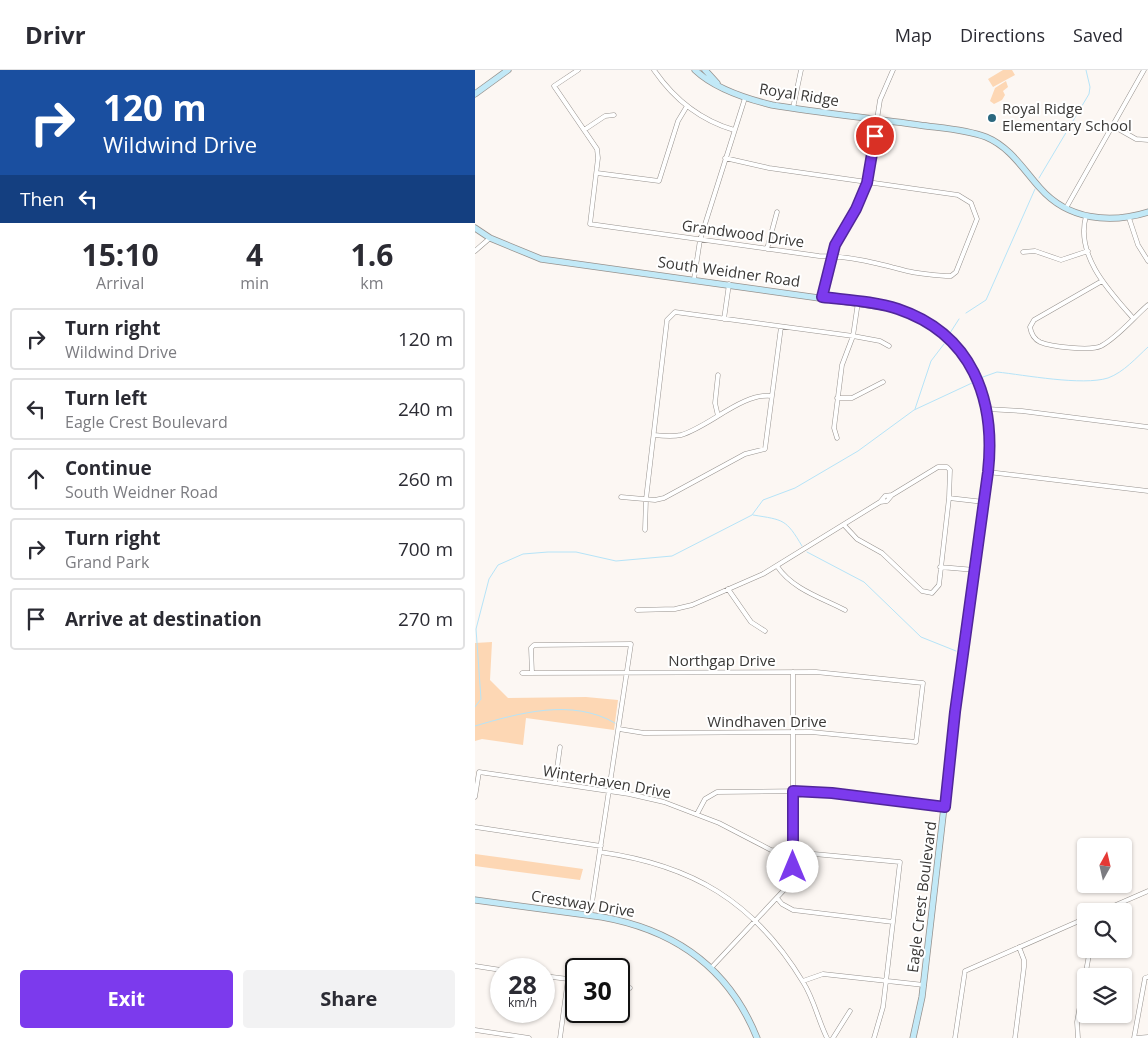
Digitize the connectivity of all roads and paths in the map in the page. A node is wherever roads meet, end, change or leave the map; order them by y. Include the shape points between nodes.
1 (508, 70) edge
2 (578, 70) edge
3 (654, 70) edge
4 (695, 70) edge
5 (705, 70) edge
6 (801, 70) edge
7 (893, 70) edge
8 (1144, 70) edge
9 (717, 84) junction
10 (475, 94) edge
11 (745, 98) junction
12 (687, 106) junction
13 (793, 108) junction
14 (614, 115) dead end
15 (878, 119) junction
16 (1113, 126) junction
17 (584, 130) junction
18 (734, 130) junction
19 (1148, 140) edge
20 (725, 158) junction
21 (597, 173) junction
22 (867, 183) junction
23 (1066, 208) junction
24 (777, 212) dead end
25 (1148, 212) edge
26 (1086, 216) junction
27 (1129, 218) junction
28 (475, 228) edge
29 (490, 238) junction
30 (700, 240) junction
31 (767, 249) junction
32 (475, 251) edge
33 (1088, 251) junction
34 (1023, 252) dead end
35 (831, 256) junction
36 (1148, 261) edge
37 (694, 279) junction
38 (1102, 281) junction
39 (729, 284) junction
40 (822, 297) junction
41 (858, 302) junction
42 (1148, 306) edge
43 (1133, 318) junction
44 (724, 319) junction
45 (781, 327) junction
46 (853, 336) junction
47 (889, 346) dead end
48 (718, 375) dead end
49 (883, 382) dead end
50 (772, 396) junction
51 (837, 398) junction
52 (987, 410) junction
53 (719, 416) junction
54 (1148, 427) edge
55 (654, 435) junction
56 (837, 438) dead end
57 (988, 472) junction
58 (1148, 491) edge
59 (621, 497) dead end
60 (949, 498) junction
61 (645, 499) junction
62 (984, 502) junction
63 (844, 525) junction
64 (645, 530) dead end
65 (777, 566) junction
66 (941, 567) junction
67 (975, 570) junction
68 (728, 589) junction
69 (637, 610) dead end
70 (845, 610) dead end
71 (765, 631) dead end
72 (965, 638) joint
73 (532, 672) junction
74 (627, 672) junction
75 (793, 672) junction
76 (522, 673) dead end
77 (619, 729) junction
78 (792, 732) junction
79 (915, 742) joint
80 (560, 747) dead end
81 (555, 784) junction
82 (609, 791) junction
83 (793, 791) junction
84 (475, 797) edge
85 (945, 807) junction
86 (697, 814) junction
87 (475, 827) edge
88 (601, 846) junction
89 (600, 852) junction
90 (793, 852) junction
91 (1148, 892) edge
92 (777, 898) junction
93 (475, 900) edge
94 (1121, 903) edge
95 (590, 916) junction
96 (755, 920) junction
97 (893, 922) junction
98 (1077, 922) edge
99 (1019, 947) junction
100 (1088, 958) edge
101 (475, 966) edge
102 (490, 968) edge
103 (711, 968) junction
104 (1147, 978) edge
105 (803, 981) junction
106 (886, 981) junction
107 (924, 985) junction
108 (565, 1001) edge
109 (849, 1011) dead end
110 (475, 1030) edge
111 (1148, 1037) edge
112 (529, 1038) edge
113 (560, 1038) edge
114 (757, 1038) edge
115 (827, 1038) edge
116 (833, 1038) edge
117 (874, 1038) edge
118 (913, 1038) edge
119 (955, 1038) edge
120 (1015, 1038) edge
121 (1078, 1038) edge
122 (1135, 1038) edge

1 - 10 main road
2 - 17 street via 554,86
3 - 12 street
4 - 9 main road, Royal Ridge
5 - 9 main road, Royal Ridge
6 - 13 street
7 - 15 street via 883,91
8 - 16 street
9 - 11 main road, Royal Ridge
11 - 13 main road, Royal Ridge
11 - 18 street
12 - 18 street via 711,122
12 - 21 street via 677,121 659,181
13 - 15 main road, Royal Ridge
14 - 17 street via 605,116
15 - 22 street
15 - 23 main road, Royal Ridge via 974,133 990,139 1016,158 1045,193
16 - 19 street via 1136,139
16 - 23 street
17 - 21 street via 597,149
18 - 20 street
20 - 22 street via 761,167
20 - 30 street
21 - 30 street, Grandwood Drive via 590,224
22 - 35 street
22 - 35 street, Grandwood Drive via 959,195 971,203 977,219 956,272 951,276 909,272 878,262
23 - 26 main road, Royal Ridge
24 - 31 street
25 - 27 main road, Royal Ridge
26 - 27 main road, Royal Ridge via 1107,220
26 - 33 street via 1083,233
27 - 36 street via 1138,245
28 - 29 main road, South Weidner Road
29 - 32 street
29 - 37 main road, South Weidner Road via 541,259
30 - 31 street, Grandwood Drive
30 - 37 street
31 - 35 street, Grandwood Drive
33 - 34 street via 1061,260 1035,251
33 - 38 street
35 - 40 street
37 - 39 main road, South Weidner Road
38 - 43 street
38 - 43 street via 1031,322 1031,330 1040,342 1089,349 1103,345
39 - 40 main road, South Weidner Road
39 - 44 street
40 - 41 main road, South Weidner Road
41 - 46 street
41 - 52 main road, South Weidner Road via 897,309 941,333 975,375
42 - 43 street
44 - 45 street
44 - 55 street via 675,312 670,315
45 - 46 street
45 - 50 street
46 - 47 street via 880,340
46 - 51 street via 842,364
48 - 53 street via 715,403
49 - 51 street via 852,398
50 - 53 street via 754,398
50 - 61 street via 765,449 745,454 664,498
51 - 56 street
52 - 54 street via 1022,411
52 - 57 main road, South Weidner Road
53 - 55 street via 678,436
55 - 61 street
57 - 58 street
57 - 62 main road, South Weidner Road
59 - 61 street
60 - 62 street
60 - 63 street via 951,475 947,467 938,467 885,496
60 - 66 street
61 - 64 street
62 - 67 main road, South Weidner Road
63 - 65 street
63 - 66 street via 857,539 882,553 921,591 932,593 939,585
65 - 68 street
65 - 70 street via 788,580
66 - 67 street
67 - 72 main road, South Weidner Road
68 - 69 street via 684,608
68 - 71 street via 751,622
72 - 85 main road, Eagle Crest Boulevard
73 - 74 street, Northgap Drive
73 - 74 street via 531,648 534,645 631,644
73 - 76 street, Northgap Drive
74 - 75 street, Northgap Drive
74 - 77 street
75 - 78 street
75 - 79 street, Northgap Drive via 837,673 923,683
77 - 78 street, Windhaven Drive via 644,733
77 - 82 street
78 - 79 street, Windhaven Drive
78 - 83 street
80 - 81 street
81 - 82 street, Winterhaven Drive
81 - 84 street, Winterhaven Drive via 479,772
82 - 86 street, Winterhaven Drive via 664,802
82 - 88 street
83 - 85 street
83 - 86 street via 717,792 705,799
83 - 90 street
85 - 107 main road, Eagle Crest Boulevard
86 - 90 street, Winterhaven Drive via 766,848
87 - 88 street
88 - 89 street
89 - 95 street
89 - 96 street via 649,860 675,869 718,891
90 - 92 street via 791,878
90 - 97 street, Winterhaven Drive via 900,862
91 - 94 street
92 - 96 street
92 - 97 street via 793,910
93 - 95 main road, Crestway Drive
95 - 103 main road, Crestway Drive via 623,921 656,932
96 - 103 street
96 - 105 street
97 - 106 street
98 - 99 street
99 - 119 street via 965,971
99 - 120 street via 1024,967
100 - 121 street via 1078,1014
101 - 102 street
103 - 114 main road, Crestway Drive via 741,1005
104 - 122 street
105 - 106 street via 823,974
105 - 115 street
106 - 107 street
106 - 117 street via 880,1022
107 - 118 main road, Eagle Crest Boulevard
108 - 113 street
109 - 116 street
110 - 112 street
111 - 122 street

